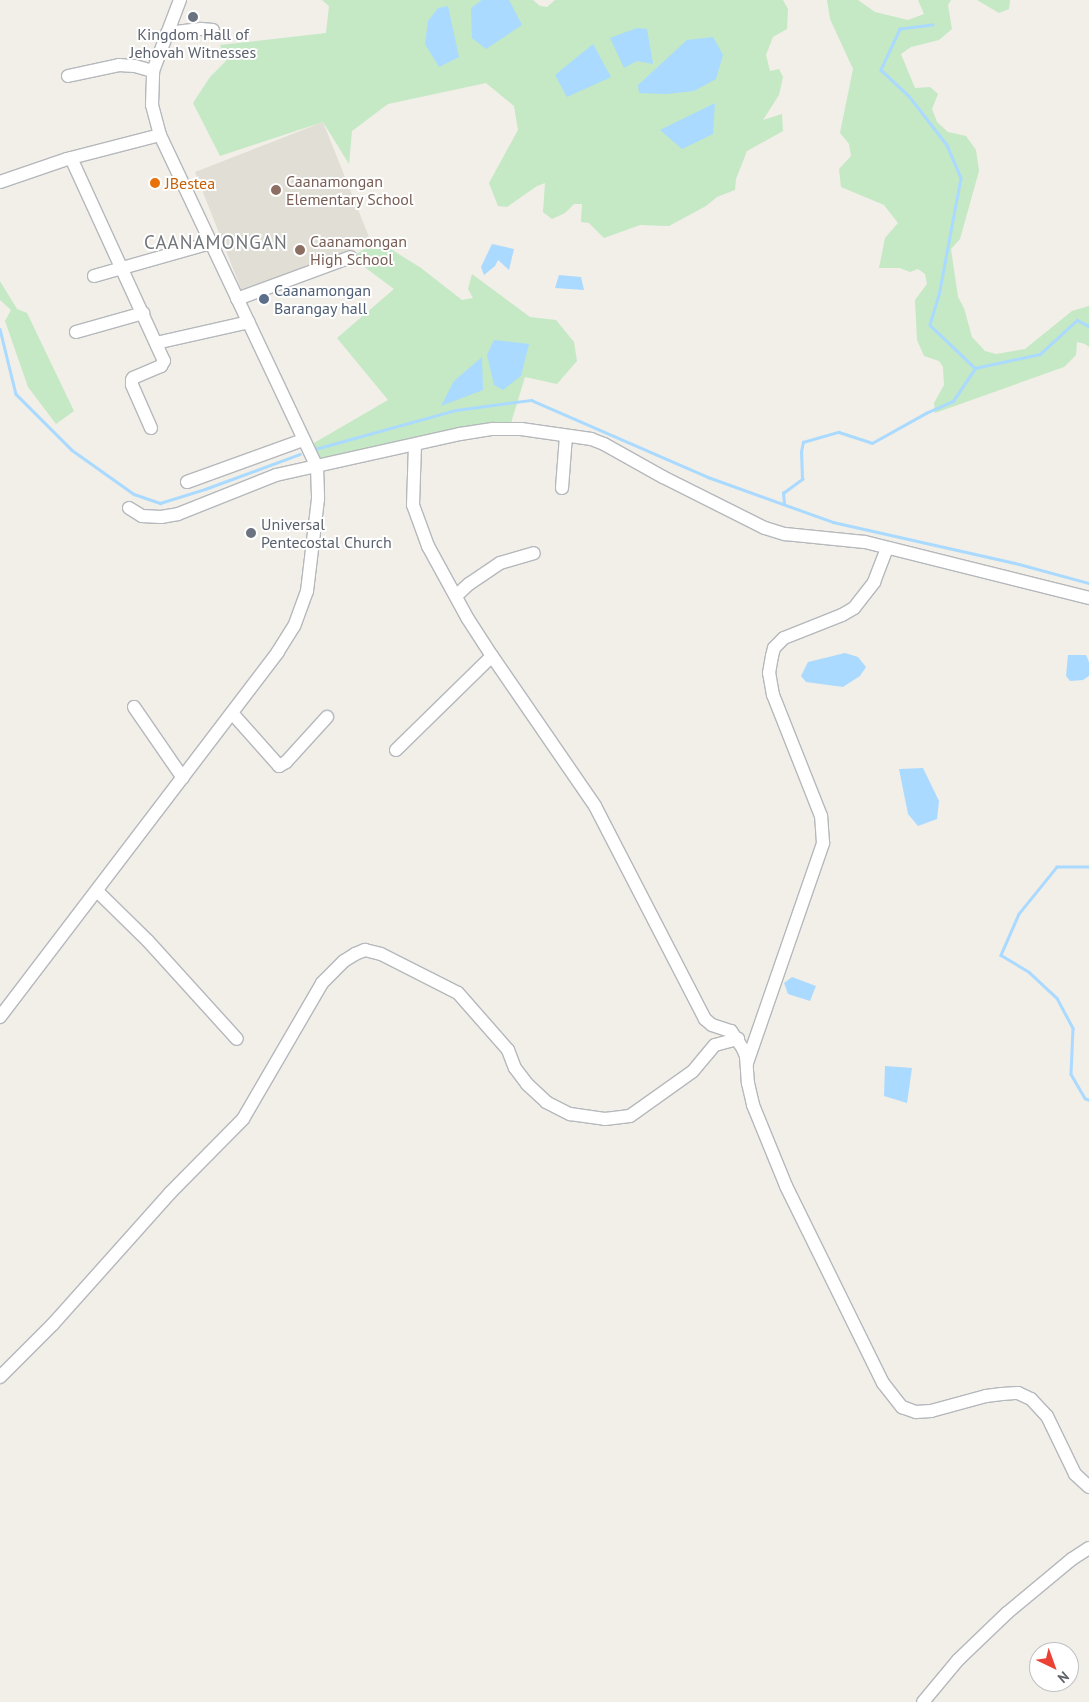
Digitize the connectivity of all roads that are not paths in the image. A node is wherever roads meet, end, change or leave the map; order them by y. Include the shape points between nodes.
1 (180, 0) edge
2 (213, 30) dead end
3 (167, 33) junction
4 (153, 71) junction
5 (68, 76) dead end
6 (160, 135) junction
7 (71, 158) junction
8 (0, 182) edge
9 (211, 243) junction
10 (351, 256) dead end
11 (123, 268) junction
12 (94, 276) dead end
13 (237, 299) junction
14 (143, 314) junction
15 (249, 322) junction
16 (76, 332) dead end
17 (156, 343) junction
18 (150, 428) dead end
19 (566, 436) junction
20 (303, 440) junction
21 (415, 445) junction
22 (317, 467) junction
23 (187, 482) dead end
24 (562, 488) dead end
25 (129, 508) dead end
26 (887, 548) junction
27 (534, 553) dead end
28 (456, 596) junction
29 (1089, 598) edge
30 (492, 656) junction
31 (134, 707) dead end
32 (232, 713) junction
33 (327, 717) dead end
34 (396, 750) dead end
35 (183, 778) junction
36 (97, 891) junction
37 (0, 1017) edge
38 (237, 1039) dead end
39 (738, 1039) junction
40 (747, 1063) junction
41 (0, 1377) edge
42 (1089, 1487) edge
43 (1089, 1548) edge
44 (923, 1702) edge

1 - 3 street
2 - 3 street
3 - 4 street
4 - 5 street via 119,65
4 - 6 street via 152,105
6 - 7 street
6 - 9 street
7 - 8 street
7 - 11 street
9 - 11 street
9 - 13 street
10 - 13 street
11 - 12 street
11 - 14 street
13 - 15 street
14 - 16 street
14 - 17 street
15 - 17 street
15 - 20 street
17 - 18 street via 164,364 132,380
19 - 21 street via 521,429 493,429
19 - 24 street
19 - 26 street via 604,444 765,528 785,534 843,539
20 - 22 street
20 - 23 street
21 - 22 street
21 - 28 street via 412,489 416,518
22 - 25 street via 262,480 178,514 142,516
22 - 32 street via 317,517 312,562 302,605 278,652
26 - 29 street
26 - 40 street via 874,582 854,608 784,638 774,648 769,673 773,696 821,816 823,843
27 - 28 street via 500,562
28 - 30 street
30 - 34 street
30 - 39 street via 595,806 705,1019 731,1031
31 - 35 street
32 - 33 street via 279,766
32 - 35 street
35 - 36 street
36 - 37 street
36 - 38 street via 148,941
39 - 40 street
39 - 41 street via 715,1045 689,1074 630,1116 605,1119 570,1114 546,1102 527,1084 515,1068 508,1050 458,993 373,950 355,954 322,982 243,1119 170,1193 54,1324
40 - 42 street via 753,1105 786,1186 892,1396 902,1406 916,1412 994,1395 1018,1393 1031,1399 1047,1416 1075,1474
43 - 44 street via 1007,1613 958,1660

